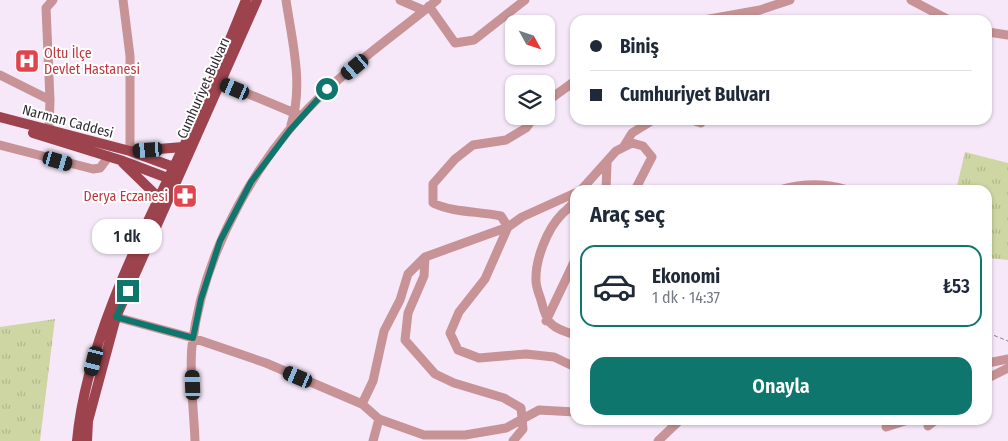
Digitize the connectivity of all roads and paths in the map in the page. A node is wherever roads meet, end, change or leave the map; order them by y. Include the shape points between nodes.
1 (53, 0) edge
2 (123, 0) edge
3 (246, 0) edge
4 (257, 0) edge
5 (286, 0) edge
6 (400, 0) edge
7 (525, 0) edge
8 (790, 0) edge
9 (911, 0) edge
10 (430, 5) edge
11 (732, 15) edge
12 (940, 15) edge
13 (992, 33) edge
14 (1008, 35) edge
15 (0, 75) edge
16 (220, 82) junction
17 (570, 85) edge
18 (555, 95) edge
19 (50, 100) junction
20 (299, 115) junction
21 (0, 117) edge
22 (0, 122) edge
23 (528, 125) edge
24 (645, 125) edge
25 (49, 130) junction
26 (0, 145) edge
27 (183, 147) junction
28 (624, 147) junction
29 (130, 151) junction
30 (109, 156) junction
31 (120, 160) junction
32 (607, 163) junction
33 (177, 169) junction
34 (172, 180) junction
35 (586, 185) edge
36 (606, 185) edge
37 (637, 185) edge
38 (813, 185) edge
39 (833, 185) edge
40 (570, 195) edge
41 (158, 197) junction
42 (570, 208) edge
43 (508, 227) junction
44 (425, 256) junction
45 (570, 271) edge
46 (116, 317) junction
47 (546, 321) junction
48 (570, 333) edge
49 (992, 335) edge
50 (193, 338) junction
51 (1008, 341) edge
52 (1008, 359) edge
53 (992, 362) edge
54 (570, 365) edge
55 (1008, 368) edge
56 (992, 376) edge
57 (362, 404) junction
58 (570, 412) edge
59 (523, 418) junction
60 (379, 419) junction
61 (675, 425) edge
62 (892, 425) edge
63 (886, 427) dead end
64 (77, 441) edge
65 (87, 441) edge
66 (195, 441) edge
67 (373, 441) edge
68 (513, 441) edge
69 (658, 441) edge

1 - 19 street via 46,8
2 - 29 street via 130,56
3 - 27 main road, Cumhuriyet Bulvarı
4 - 16 main road, Cumhuriyet Bulvarı
5 - 20 street
6 - 10 street
7 - 10 street via 474,40 455,43
8 - 11 street
9 - 12 street
10 - 20 street
13 - 14 street
15 - 19 street
16 - 20 street
16 - 33 main road, Cumhuriyet Bulvarı
17 - 18 street
19 - 25 street
20 - 50 street via 251,182 220,241 201,299
21 - 25 main road, Narman Caddesi
22 - 30 main road, Narman Caddesi
23 - 43 street via 506,140 473,145 433,184 433,203 447,210 501,216
24 - 28 street via 632,133
25 - 29 main road, Narman Caddesi
26 - 30 street via 93,169 100,168
27 - 29 main road, Narman Caddesi
27 - 33 main road, Cumhuriyet Bulvarı
28 - 32 street via 616,151
28 - 37 street via 632,143 643,146 652,157
29 - 33 main road, Narman Caddesi
30 - 31 main road, Narman Caddesi
31 - 34 main road, Narman Caddesi
31 - 41 main road, Narman Caddesi
32 - 35 street
32 - 36 street
33 - 34 main road, Cumhuriyet Bulvarı
34 - 41 main road, Cumhuriyet Bulvarı
34 - 46 main road, Cumhuriyet Bulvarı
38 - 39 street
40 - 43 street via 522,217
41 - 64 main road, Cumhuriyet Bulvarı via 113,303 94,361
42 - 47 street via 562,214 538,260 536,282
43 - 44 street
43 - 54 street via 485,279 458,312 450,333 458,350 479,358 526,354 554,357
44 - 57 street via 408,274 400,300 384,331 373,381
44 - 59 street via 424,276 408,313 405,340 435,374 504,398 521,408
45 - 47 street
46 - 50 street
46 - 65 main road, Cumhuriyet Bulvarı via 88,422
47 - 48 street
49 - 51 path
50 - 57 street via 266,363
50 - 66 street
52 - 53 street
55 - 56 street
57 - 60 street
58 - 59 street via 539,410
59 - 60 street via 506,428 432,435
59 - 68 street via 523,429
60 - 67 street
61 - 69 street
62 - 63 street

